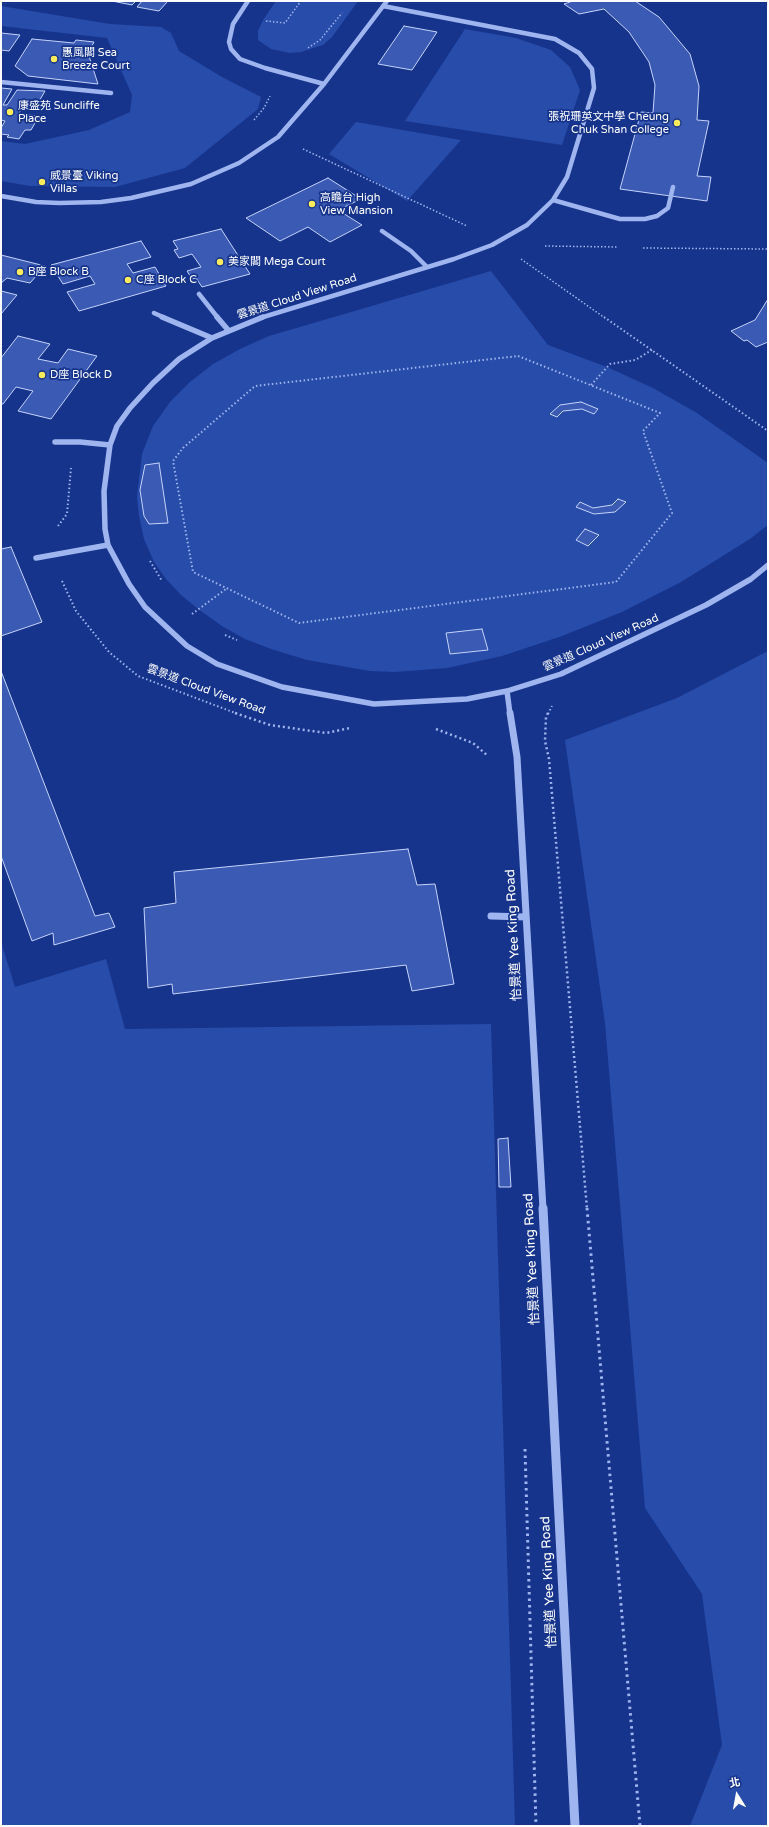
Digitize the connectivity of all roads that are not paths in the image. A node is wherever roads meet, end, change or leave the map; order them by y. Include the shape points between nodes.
1 (248, 1) edge
2 (385, 3) edge
3 (1, 82) edge
4 (324, 84) junction
5 (111, 93) dead end
6 (672, 187) dead end
7 (1, 196) edge
8 (553, 200) junction
9 (382, 231) dead end
10 (427, 267) junction
11 (199, 294) dead end
12 (154, 313) dead end
13 (229, 331) junction
14 (212, 338) junction
15 (55, 442) dead end
16 (110, 444) junction
17 (108, 545) junction
18 (36, 558) dead end
19 (768, 566) edge
20 (507, 691) junction
21 (491, 916) dead end
22 (526, 917) junction
23 (575, 1826) edge

1 - 4 street via 232,24 230,49 240,59
2 - 4 street
2 - 8 street, 雲景道 Cloud View Road via 555,39 579,53 592,69 594,88 567,178
3 - 5 street
4 - 7 street via 278,137 239,163 191,184 157,194 101,202 36,202
6 - 8 street via 668,208 657,216 645,219 620,219
8 - 10 street, 雲景道 Cloud View Road via 527,225 492,245
9 - 10 street via 411,251
10 - 13 street, 雲景道 Cloud View Road via 259,318
11 - 13 street
12 - 14 street
13 - 14 street, 雲景道 Cloud View Road
14 - 16 street, 雲景道 Cloud View Road via 179,359 153,383 130,408
15 - 16 street
16 - 17 street, 雲景道 Cloud View Road via 104,491
17 - 18 street
17 - 20 street, 雲景道 Cloud View Road via 129,584 145,606 187,646 217,664 282,687 374,704 467,699
19 - 20 street, 雲景道 Cloud View Road via 706,605 561,674
20 - 22 street, 怡景道 Yee King Road via 517,756
21 - 22 street
22 - 23 street, 怡景道 Yee King Road

